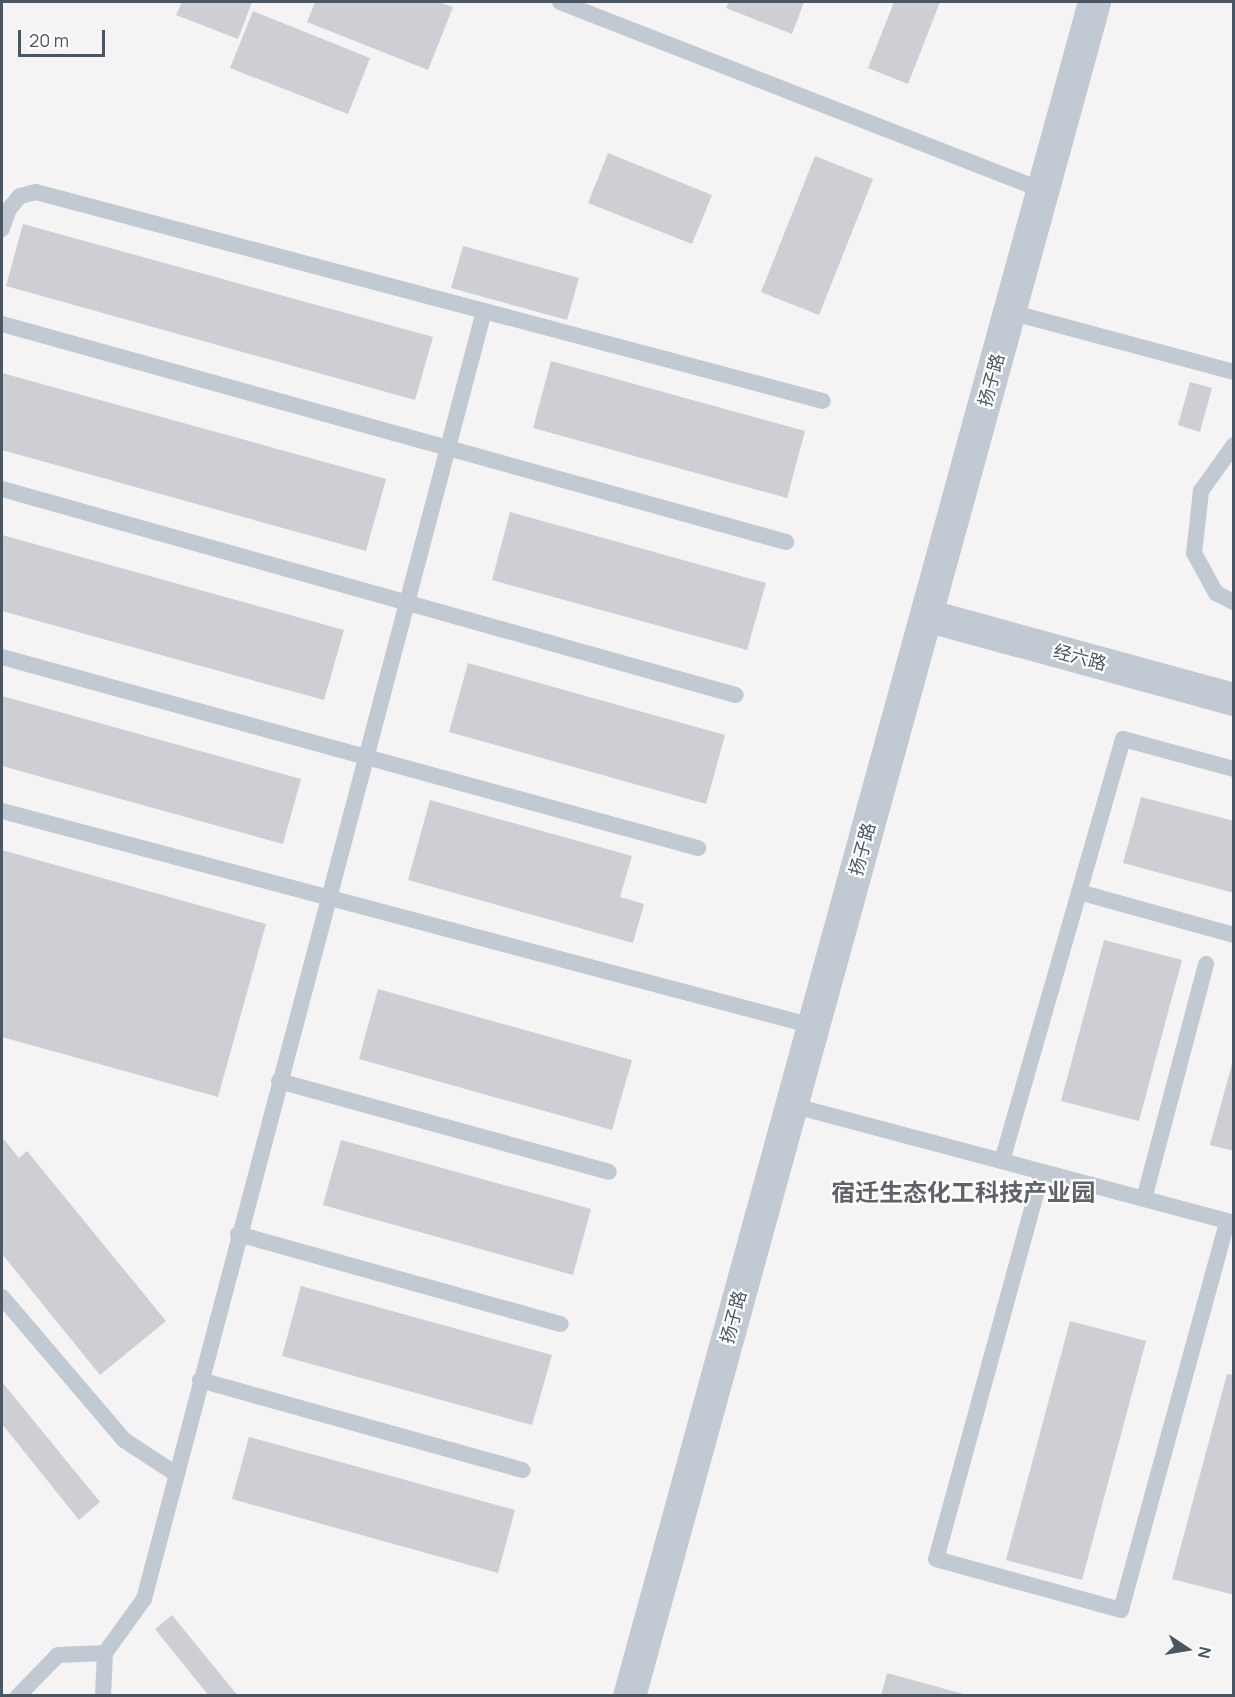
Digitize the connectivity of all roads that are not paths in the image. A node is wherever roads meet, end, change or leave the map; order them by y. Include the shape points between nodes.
1 (560, 2) edge
2 (1094, 2) edge
3 (1042, 190) junction
4 (2, 229) edge
5 (484, 311) junction
6 (1010, 312) junction
7 (2, 324) edge
8 (1233, 372) edge
9 (823, 401) dead end
10 (1233, 445) edge
11 (447, 449) junction
12 (2, 489) edge
13 (786, 542) dead end
14 (407, 602) junction
15 (1233, 602) edge
16 (926, 615) junction
17 (2, 657) edge
18 (736, 694) dead end
19 (1233, 699) edge
20 (365, 758) junction
21 (1233, 769) edge
22 (2, 811) edge
23 (698, 849) dead end
24 (1079, 892) junction
25 (328, 897) junction
26 (1233, 934) edge
27 (1206, 964) dead end
28 (813, 1026) junction
29 (279, 1081) junction
30 (791, 1105) junction
31 (1002, 1161) junction
32 (609, 1172) dead end
33 (1042, 1172) junction
34 (1143, 1199) junction
35 (1230, 1222) edge
36 (238, 1234) junction
37 (2, 1297) edge
38 (561, 1324) dead end
39 (200, 1380) junction
40 (523, 1470) dead end
41 (176, 1474) junction
42 (105, 1653) junction
43 (108, 1694) edge
44 (18, 1695) edge
45 (629, 1695) edge

1 - 3 lane
2 - 3 street, 扬子路
3 - 6 street, 扬子路
4 - 5 lane via 14,203 36,192
5 - 9 lane
5 - 11 lane
6 - 8 lane
6 - 16 street, 扬子路
7 - 11 lane
10 - 15 lane via 1201,491 1194,553 1216,593
11 - 13 lane
11 - 14 lane
12 - 14 lane
14 - 18 lane
14 - 20 lane
16 - 19 street, 经六路
16 - 28 street, 扬子路
17 - 20 lane
20 - 23 lane
20 - 25 lane
21 - 24 lane via 1123,739
22 - 25 lane
24 - 26 lane
24 - 31 lane
25 - 28 lane
25 - 29 lane
27 - 34 lane
28 - 30 street, 扬子路
29 - 32 lane
29 - 36 lane
30 - 31 lane
30 - 45 street, 扬子路
31 - 33 lane
33 - 34 lane
33 - 35 lane via 936,1559 1121,1610
34 - 35 lane
36 - 38 lane
36 - 39 lane
37 - 41 lane via 123,1440
39 - 40 lane
39 - 41 lane
41 - 42 lane via 144,1599
42 - 43 lane
42 - 44 lane via 58,1655

